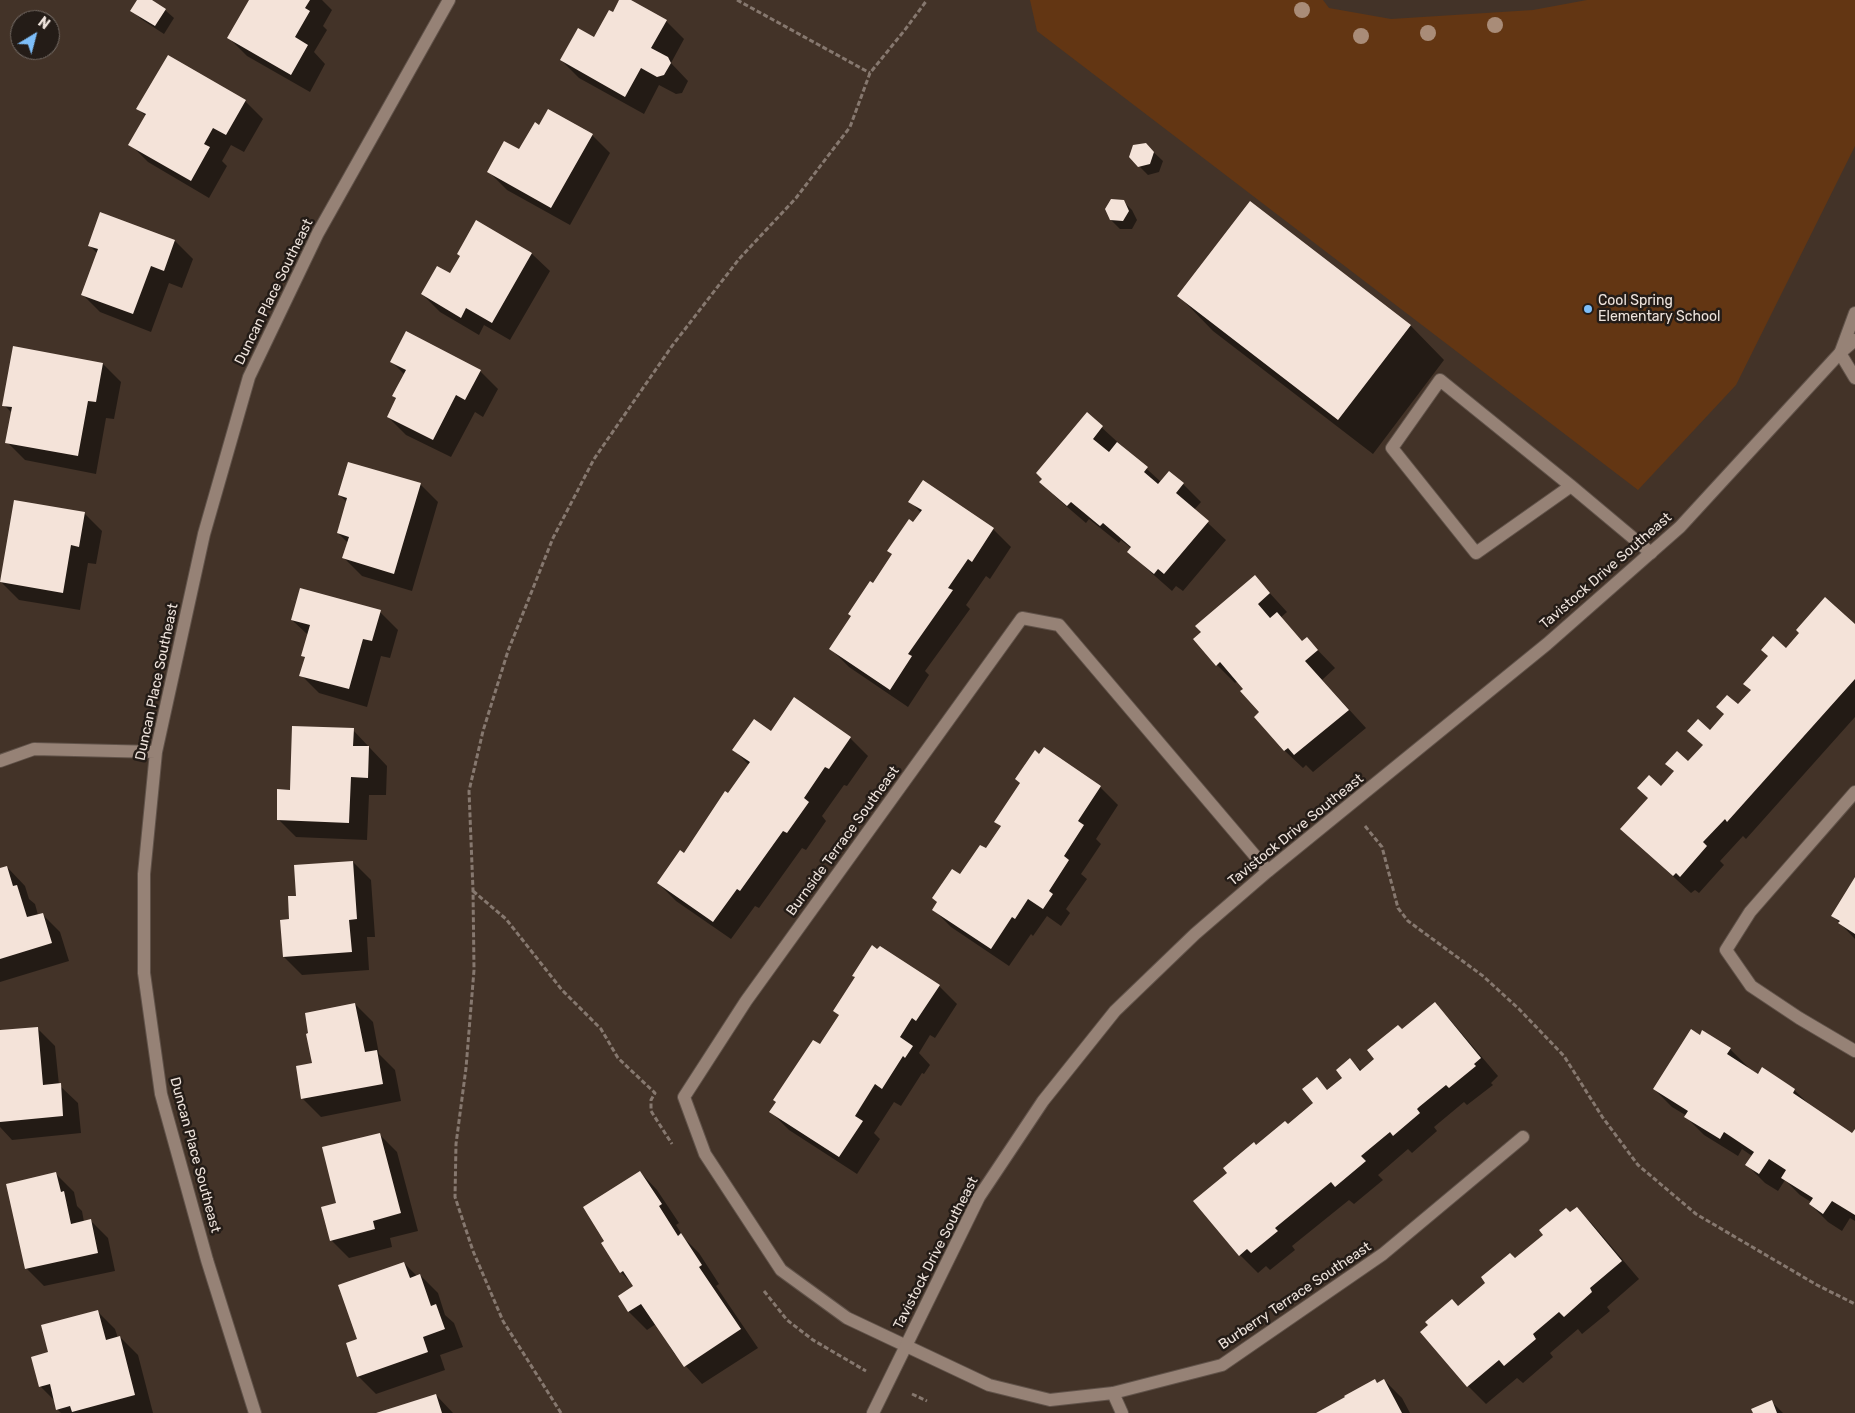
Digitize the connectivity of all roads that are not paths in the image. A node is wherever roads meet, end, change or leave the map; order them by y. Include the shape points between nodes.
1 (449, 0) edge
2 (1855, 313) edge
3 (1855, 340) edge
4 (1840, 353) junction
5 (1855, 356) edge
6 (1855, 378) edge
7 (1571, 486) junction
8 (1651, 553) junction
9 (156, 752) junction
10 (0, 761) edge
11 (1855, 792) edge
12 (1268, 871) junction
13 (1855, 1051) edge
14 (1524, 1137) dead end
15 (906, 1345) junction
16 (1113, 1393) junction
17 (255, 1413) edge
18 (873, 1413) edge
19 (1122, 1413) edge

1 - 9 street, Duncan Place Southeast via 318,233 249,377 204,534
2 - 4 street, Tavistock Drive Southeast
3 - 4 street, Tavistock Drive Southeast
4 - 5 street
4 - 6 street
4 - 8 street, Tavistock Drive Southeast via 1680,528
7 - 7 street via 1440,380 1392,448 1476,553
7 - 8 street
8 - 12 street, Tavistock Drive Southeast via 1547,644
9 - 10 street via 34,749
9 - 17 street, Duncan Place Southeast via 144,874 144,973 161,1094 207,1260
11 - 13 street via 1750,912 1726,950 1751,986
12 - 15 street, Tavistock Drive Southeast via 1195,934 1115,1011 1043,1101 979,1197
12 - 15 street, Burnside Terrace Southeast via 1059,625 1022,618 746,1001 684,1097 705,1154 781,1270 847,1318
14 - 16 street, Burberry Terrace Southeast via 1383,1254 1222,1365
15 - 16 street, Burberry Terrace Southeast via 989,1385 1050,1400
15 - 18 street, Tavistock Drive Southeast
16 - 19 street

